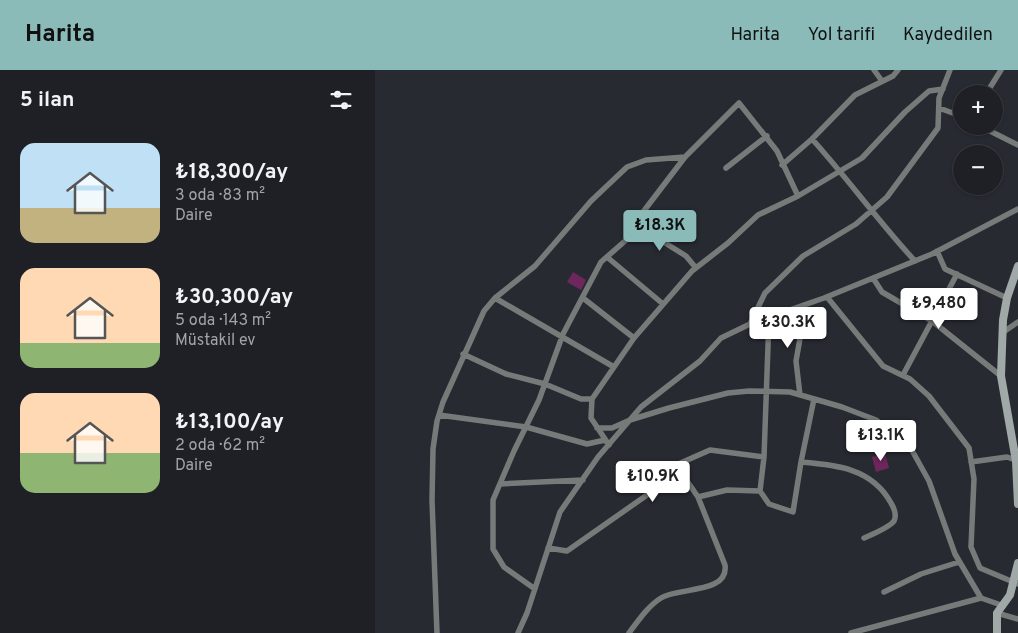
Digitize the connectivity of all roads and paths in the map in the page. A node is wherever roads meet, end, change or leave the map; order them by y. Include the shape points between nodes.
1 (874, 70) edge
2 (898, 70) edge
3 (950, 70) edge
4 (1001, 70) edge
5 (882, 81) junction
6 (992, 85) edge
7 (943, 89) junction
8 (939, 108) junction
9 (953, 113) edge
10 (998, 135) edge
11 (767, 136) junction
12 (812, 139) junction
13 (1018, 145) edge
14 (685, 157) junction
15 (782, 165) junction
16 (726, 168) dead end
17 (840, 171) junction
18 (798, 196) junction
19 (1018, 209) edge
20 (871, 211) junction
21 (635, 224) junction
22 (937, 252) junction
23 (607, 257) junction
24 (915, 261) junction
25 (1018, 266) edge
26 (696, 268) junction
27 (957, 274) junction
28 (873, 278) junction
29 (827, 297) junction
30 (495, 298) junction
31 (583, 298) junction
32 (1007, 298) junction
33 (663, 304) junction
34 (806, 305) junction
35 (769, 318) junction
36 (932, 321) junction
37 (1018, 322) edge
38 (751, 324) junction
39 (1002, 333) junction
40 (561, 337) junction
41 (634, 338) junction
42 (463, 354) junction
43 (614, 367) junction
44 (903, 376) junction
45 (1001, 376) junction
46 (545, 384) junction
47 (767, 391) junction
48 (799, 395) junction
49 (592, 399) junction
50 (814, 399) junction
51 (439, 415) junction
52 (630, 420) junction
53 (525, 427) junction
54 (597, 428) junction
55 (607, 443) junction
56 (764, 457) junction
57 (1017, 461) edge
58 (801, 462) junction
59 (971, 462) junction
60 (676, 465) junction
61 (583, 480) junction
62 (500, 484) junction
63 (760, 491) junction
64 (698, 497) junction
65 (1018, 504) edge
66 (864, 538) dead end
67 (548, 548) junction
68 (959, 562) junction
69 (1018, 563) edge
70 (1015, 584) edge
71 (535, 589) junction
72 (884, 592) dead end
73 (981, 598) junction
74 (1001, 605) junction
75 (997, 613) junction
76 (1018, 619) edge
77 (437, 633) edge
78 (518, 633) edge
79 (629, 633) edge
80 (851, 633) edge
81 (997, 633) edge

1 - 5 street
2 - 5 street
3 - 7 street
4 - 6 street
5 - 12 street via 855,95
7 - 8 street
7 - 17 street via 929,91 862,158
8 - 9 street
8 - 20 street via 937,128 887,197
10 - 13 street
11 - 14 street via 739,103
11 - 15 street
11 - 16 street
12 - 15 street
12 - 17 street
14 - 21 street
14 - 30 street via 646,160 627,167 591,201 527,273
15 - 18 street
17 - 18 street
17 - 20 street
18 - 26 street via 758,215
19 - 22 street
20 - 24 street
20 - 38 street via 856,224 803,256 765,293
21 - 23 street via 625,241
21 - 26 street via 686,256
22 - 24 street
22 - 27 street via 945,269
23 - 31 street via 601,262
23 - 33 street
24 - 28 street
25 - 32 street
26 - 33 street
27 - 32 street
27 - 36 street
28 - 29 street
28 - 36 street via 882,292
29 - 34 street
29 - 44 street via 883,366
30 - 40 street
30 - 42 street via 483,311
31 - 40 street
31 - 41 street
32 - 39 street
33 - 41 street
34 - 35 street
34 - 48 street via 796,361
35 - 38 street
35 - 47 street
36 - 44 street
36 - 45 street
37 - 39 street
38 - 52 street via 721,338 700,362 641,407
39 - 45 street
40 - 43 street
40 - 46 street
41 - 43 street
42 - 46 street via 506,374
42 - 51 street
43 - 49 street
44 - 59 street via 929,396 969,448
45 - 57 street
46 - 49 street via 581,399
46 - 53 street
47 - 48 street
47 - 52 street via 728,393
47 - 56 street
48 - 50 street
49 - 54 street via 591,418
50 - 58 street
50 - 68 street via 876,420 909,445 929,480
51 - 53 street
51 - 77 street via 432,476
52 - 54 street via 612,428
52 - 55 street
53 - 55 street via 587,444
53 - 62 street
54 - 55 street
55 - 61 street
56 - 60 street via 710,450
56 - 63 street
57 - 59 street via 1007,457
57 - 65 street
58 - 63 street via 793,512 769,504
58 - 66 street via 852,470 883,491 893,505 895,520
59 - 70 street via 974,479 971,547 980,568
60 - 64 street
60 - 67 street via 647,494 567,550
61 - 62 street
61 - 67 street via 561,512
62 - 71 street via 493,500 493,549 504,567
63 - 64 street via 727,490
64 - 79 street via 725,565 723,578 706,587 661,598
67 - 71 street
68 - 72 street via 921,574
68 - 73 street
69 - 70 street
70 - 74 street
71 - 78 street
73 - 74 street
73 - 80 street
74 - 75 street
75 - 76 street
75 - 81 street

